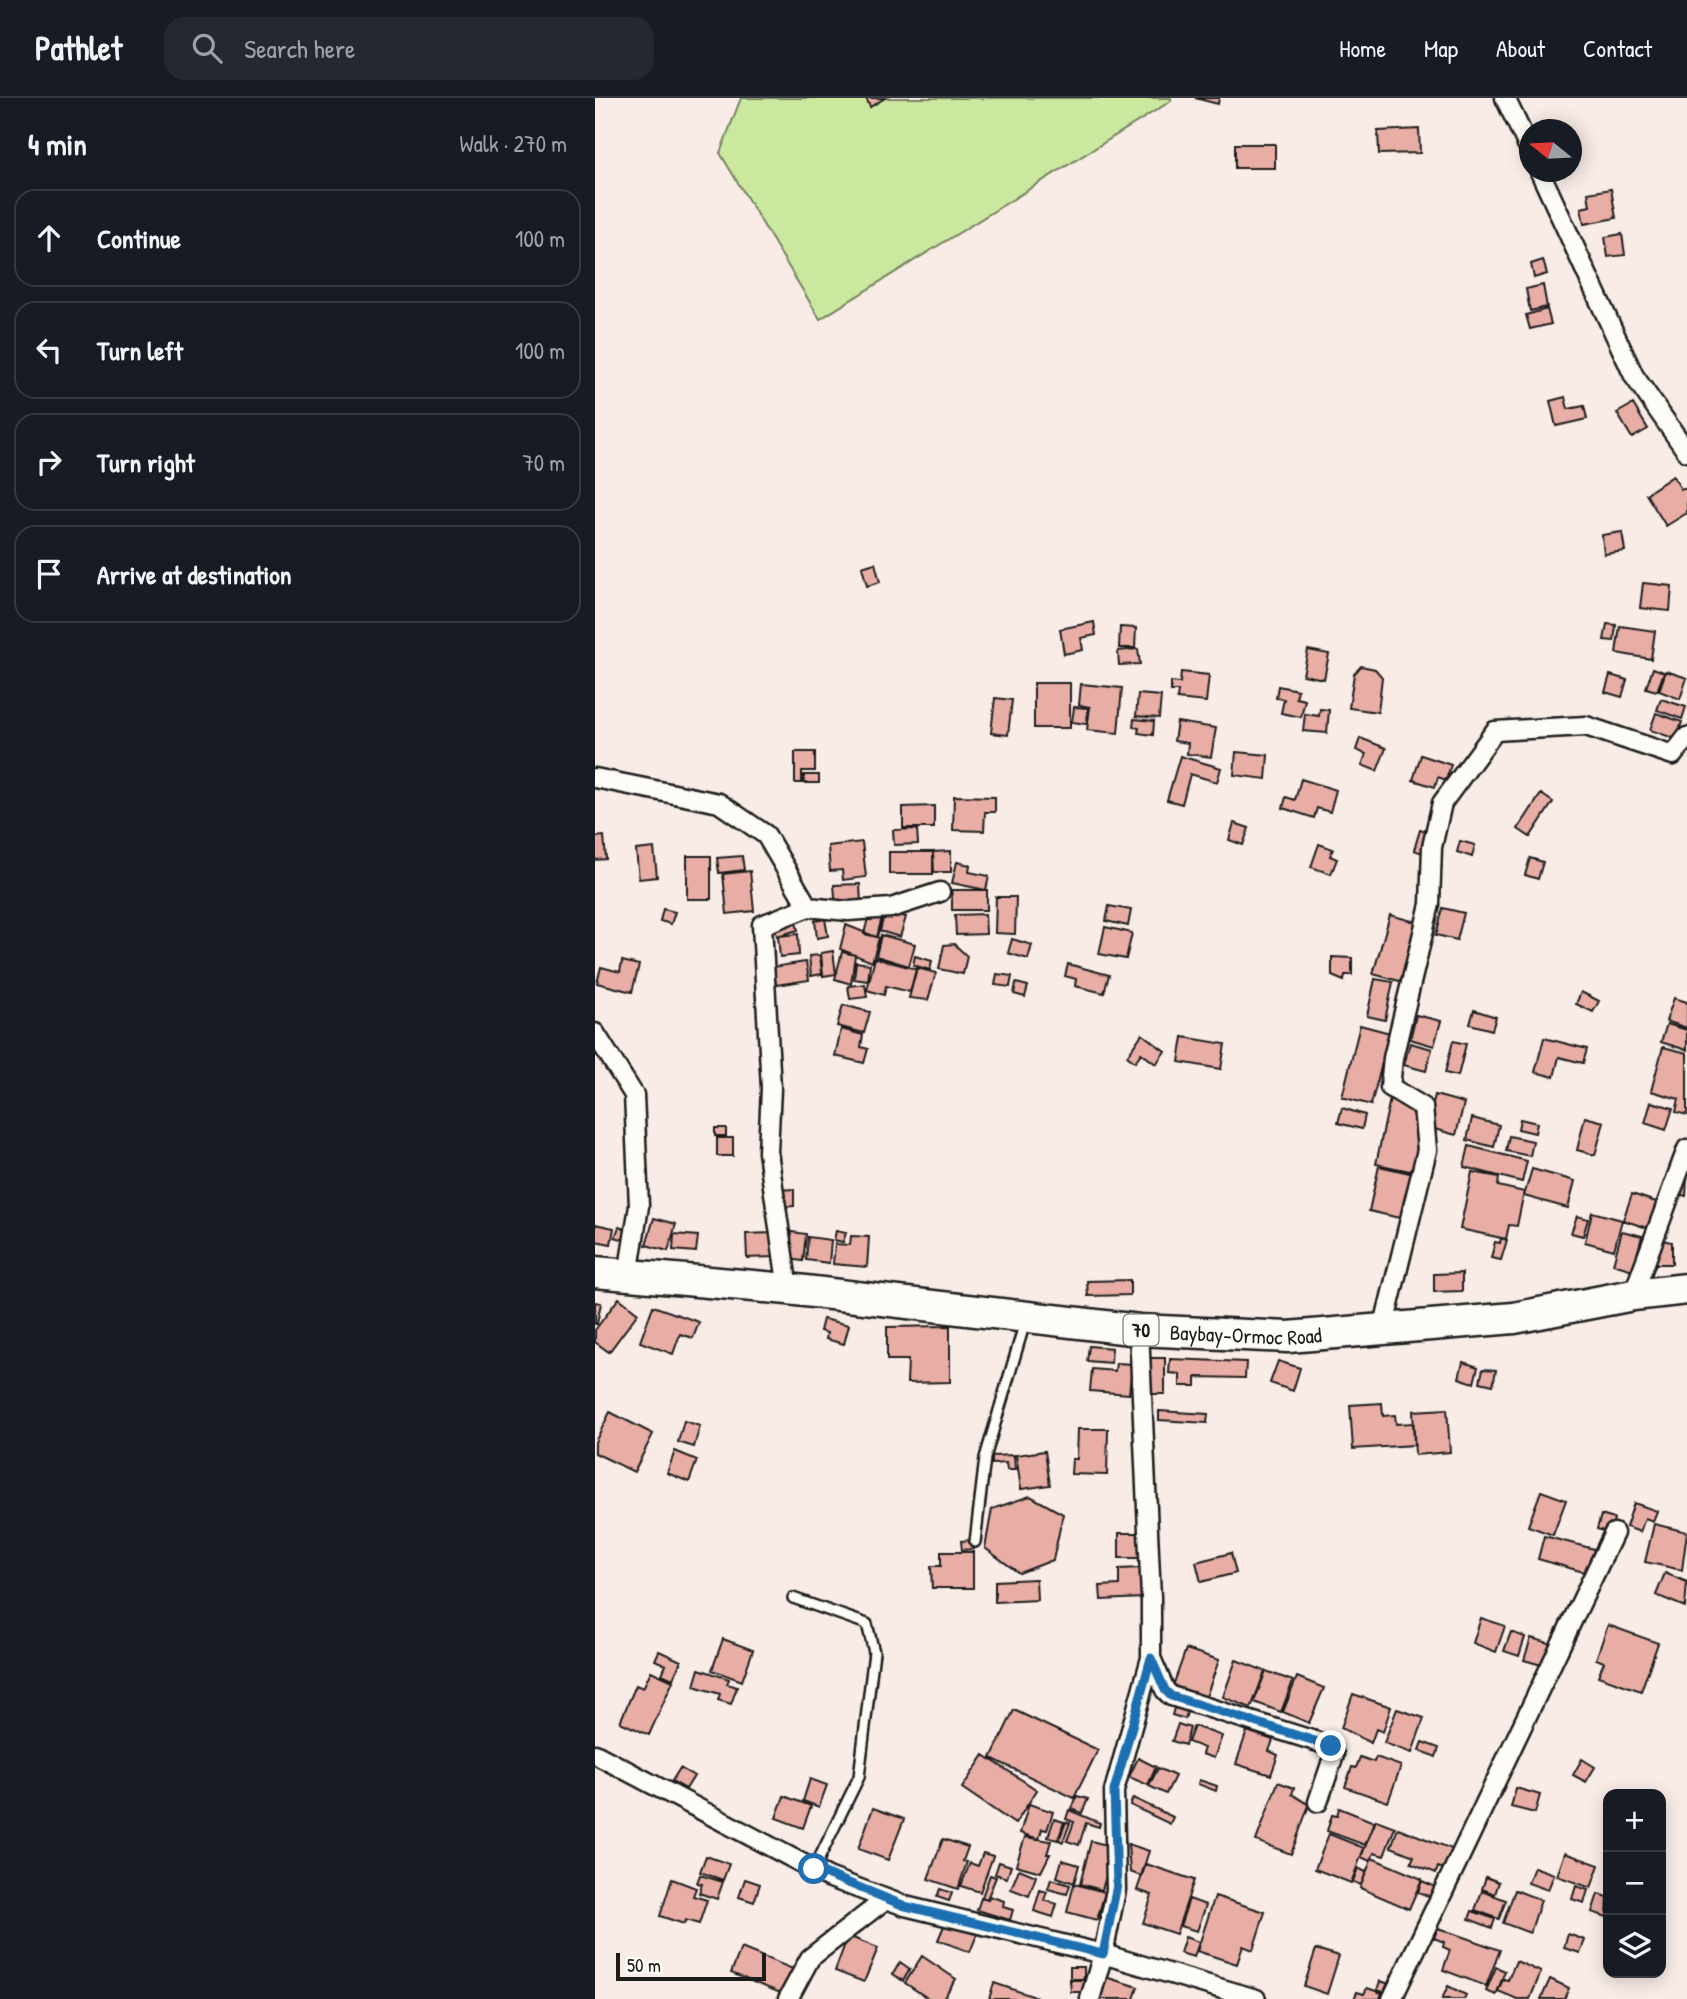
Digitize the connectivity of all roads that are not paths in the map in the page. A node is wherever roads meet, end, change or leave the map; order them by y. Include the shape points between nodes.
1 (1509, 106) edge
2 (1519, 127) edge
3 (1545, 182) edge
4 (1687, 452) edge
5 (1687, 737) edge
6 (595, 778) edge
7 (940, 892) dead end
8 (808, 907) junction
9 (595, 1033) edge
10 (1687, 1149) edge
11 (595, 1272) edge
12 (628, 1275) junction
13 (788, 1289) junction
14 (1687, 1289) edge
15 (1633, 1295) junction
16 (1026, 1317) junction
17 (1383, 1329) junction
18 (1139, 1330) junction
19 (1614, 1533) dead end
20 (975, 1542) dead end
21 (793, 1598) dead end
22 (1151, 1658) junction
23 (595, 1754) edge
24 (1318, 1802) dead end
25 (814, 1869) junction
26 (886, 1899) junction
27 (1103, 1954) junction
28 (788, 1999) edge
29 (1090, 1999) edge
30 (1256, 1999) edge
31 (1392, 1999) edge

1 - 2 street
3 - 4 street via 1634,376
5 - 17 street via 1673,755 1586,726 1495,732 1442,803 1432,847 1430,904 1390,1087 1423,1107 1427,1150
6 - 8 street via 719,803 766,835
7 - 8 street via 891,908 848,911
8 - 13 street via 762,925 771,1088 768,1152
9 - 12 street via 634,1095 639,1206
10 - 15 street
11 - 12 highway, Baybay-Ormoc Road / 70
12 - 13 highway, Baybay-Ormoc Road / 70
13 - 16 highway, Baybay-Ormoc Road / 70
14 - 15 highway, Baybay-Ormoc Road / 70
15 - 17 highway, Baybay-Ormoc Road / 70 via 1514,1318
16 - 18 highway, Baybay-Ormoc Road / 70
16 - 20 lane via 985,1458
17 - 18 highway, Baybay-Ormoc Road / 70 via 1288,1337
18 - 22 street
19 - 31 street
21 - 25 lane via 867,1624 874,1652 859,1777
22 - 24 street via 1171,1696 1331,1746 1334,1755
22 - 27 street via 1114,1791 1117,1885
23 - 25 street
25 - 26 street
26 - 27 street
26 - 28 street via 810,1958
27 - 29 street
27 - 30 street

